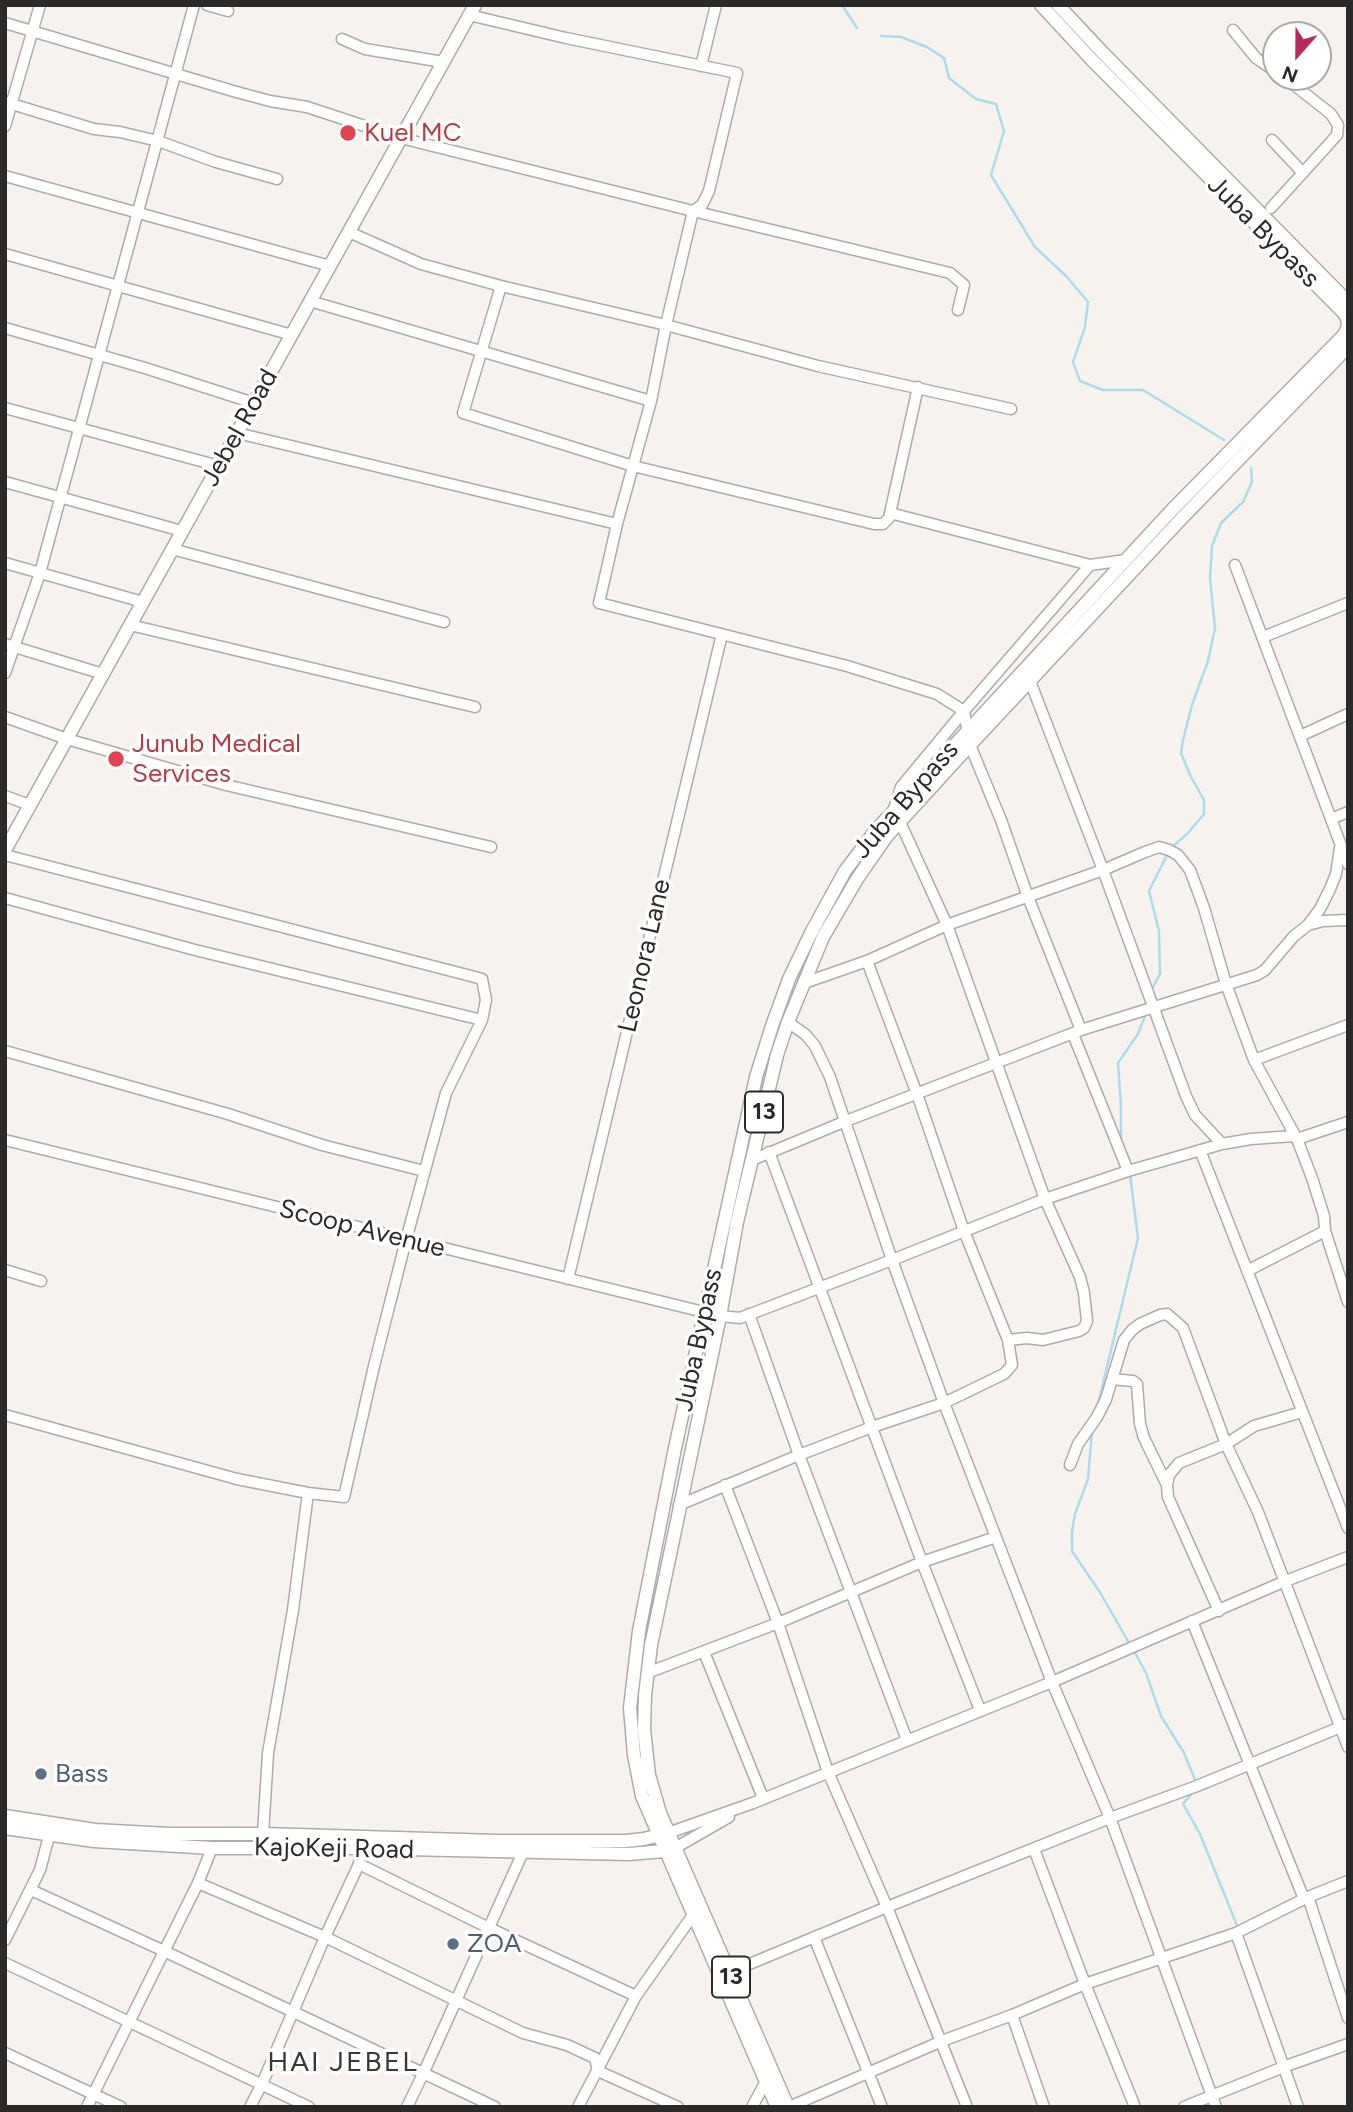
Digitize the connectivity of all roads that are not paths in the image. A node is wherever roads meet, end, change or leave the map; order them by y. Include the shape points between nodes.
1 (40, 5) edge
2 (194, 5) edge
3 (207, 5) edge
4 (716, 5) edge
5 (1041, 5) edge
6 (1058, 5) edge
7 (471, 8) edge
8 (228, 11) dead end
9 (5, 23) edge
10 (1233, 30) dead end
11 (32, 31) junction
12 (342, 39) dead end
13 (443, 62) junction
14 (1262, 62) edge
15 (701, 66) junction
16 (176, 73) junction
17 (1302, 91) edge
18 (8, 103) edge
19 (5, 126) edge
20 (401, 138) junction
21 (1272, 140) dead end
22 (158, 141) junction
23 (1303, 173) junction
24 (5, 176) edge
25 (277, 179) dead end
26 (1271, 208) dead end
27 (693, 211) junction
28 (138, 213) junction
29 (348, 232) junction
30 (5, 254) edge
31 (330, 266) junction
32 (118, 286) junction
33 (501, 286) junction
34 (1332, 287) junction
35 (1348, 297) edge
36 (310, 301) junction
37 (1348, 302) edge
38 (958, 310) dead end
39 (666, 325) junction
40 (5, 328) edge
41 (292, 335) junction
42 (1347, 338) edge
43 (482, 353) junction
44 (99, 355) junction
45 (918, 387) junction
46 (651, 401) junction
47 (254, 403) junction
48 (5, 408) edge
49 (1010, 409) dead end
50 (79, 428) junction
51 (237, 433) junction
52 (219, 466) junction
53 (634, 466) junction
54 (5, 482) edge
55 (61, 497) junction
56 (890, 513) junction
57 (617, 524) junction
58 (182, 531) junction
59 (172, 550) junction
60 (1126, 560) junction
61 (5, 563) edge
62 (1090, 565) junction
63 (1235, 565) dead end
64 (40, 573) junction
65 (143, 602) junction
66 (1348, 603) edge
67 (444, 622) dead end
68 (130, 625) junction
69 (722, 634) junction
70 (1263, 637) junction
71 (9, 645) edge
72 (5, 673) edge
73 (103, 674) junction
74 (1030, 681) junction
75 (475, 707) dead end
76 (964, 711) junction
77 (1348, 714) edge
78 (5, 717) edge
79 (966, 730) junction
80 (1300, 736) junction
81 (67, 739) junction
82 (970, 744) junction
83 (5, 796) edge
84 (30, 805) junction
85 (894, 809) junction
86 (1348, 812) edge
87 (1331, 819) junction
88 (900, 822) junction
89 (1341, 845) junction
90 (491, 847) dead end
91 (5, 853) edge
92 (1348, 864) edge
93 (1103, 870) junction
94 (1028, 897) junction
95 (5, 898) edge
96 (1348, 920) edge
97 (947, 925) junction
98 (1308, 925) junction
99 (867, 961) junction
100 (804, 983) junction
101 (1226, 984) junction
102 (1154, 1007) junction
103 (482, 1020) junction
104 (788, 1022) junction
105 (1348, 1025) edge
106 (1077, 1032) junction
107 (5, 1051) edge
108 (1254, 1060) junction
109 (997, 1063) junction
110 (917, 1094) junction
111 (846, 1121) junction
112 (1348, 1122) edge
113 (1295, 1137) junction
114 (5, 1140) edge
115 (1222, 1144) junction
116 (1200, 1150) junction
117 (769, 1152) junction
118 (752, 1160) junction
119 (424, 1171) junction
120 (1128, 1171) junction
121 (1045, 1199) junction
122 (964, 1231) junction
123 (1325, 1231) junction
124 (406, 1240) junction
125 (892, 1260) junction
126 (5, 1270) edge
127 (1247, 1270) junction
128 (568, 1279) junction
129 (41, 1281) dead end
130 (821, 1287) junction
131 (1348, 1302) edge
132 (705, 1312) junction
133 (749, 1314) junction
134 (720, 1316) junction
135 (1008, 1340) junction
136 (1112, 1379) junction
137 (944, 1403) junction
138 (1302, 1412) junction
139 (5, 1415) edge
140 (872, 1427) junction
141 (1226, 1444) junction
142 (799, 1455) junction
143 (1070, 1465) dead end
144 (725, 1485) junction
145 (1167, 1485) junction
146 (308, 1493) junction
147 (679, 1505) junction
148 (1348, 1528) edge
149 (996, 1537) junction
150 (1348, 1557) edge
151 (922, 1562) junction
152 (1283, 1582) junction
153 (850, 1591) junction
154 (1219, 1611) junction
155 (1192, 1621) junction
156 (778, 1623) junction
157 (704, 1651) junction
158 (647, 1673) junction
159 (1052, 1682) junction
160 (980, 1710) junction
161 (1343, 1725) edge
162 (907, 1740) junction
163 (1348, 1747) edge
164 (1249, 1763) junction
165 (828, 1772) junction
166 (758, 1801) junction
167 (5, 1816) edge
168 (1110, 1818) junction
169 (5, 1828) edge
170 (263, 1834) junction
171 (663, 1835) junction
172 (49, 1836) junction
173 (212, 1848) junction
174 (362, 1848) junction
175 (1034, 1849) junction
176 (670, 1850) junction
177 (523, 1852) junction
178 (359, 1864) junction
179 (1348, 1881) edge
180 (198, 1883) junction
181 (31, 1890) junction
182 (1306, 1898) junction
183 (887, 1907) junction
184 (693, 1914) junction
185 (489, 1928) junction
186 (1236, 1933) junction
187 (325, 1937) junction
188 (814, 1937) junction
189 (5, 1940) edge
190 (164, 1951) junction
191 (1163, 1958) junction
192 (5, 1963) edge
193 (725, 1975) junction
194 (1085, 1984) junction
195 (636, 1996) junction
196 (456, 2001) junction
197 (294, 2012) junction
198 (1012, 2015) junction
199 (1348, 2018) edge
200 (129, 2021) junction
201 (942, 2041) junction
202 (1348, 2044) edge
203 (5, 2053) edge
204 (1284, 2068) junction
205 (598, 2071) junction
206 (867, 2073) junction
207 (423, 2074) junction
208 (765, 2083) junction
209 (262, 2084) junction
210 (93, 2093) junction
211 (1212, 2095) junction
212 (87, 2107) edge
213 (121, 2107) edge
214 (250, 2107) edge
215 (309, 2107) edge
216 (407, 2107) edge
217 (495, 2107) edge
218 (578, 2107) edge
219 (678, 2107) edge
220 (752, 2107) edge
221 (776, 2107) edge
222 (789, 2107) edge
223 (882, 2107) edge
224 (967, 2107) edge
225 (1044, 2107) edge
226 (1135, 2107) edge
227 (1184, 2107) edge
228 (1216, 2107) edge
229 (1298, 2107) edge

1 - 11 street
2 - 16 street
3 - 8 street
4 - 15 street
5 - 42 main road, Juba Bypass via 1343,312
6 - 34 main road, Juba Bypass
7 - 13 main road, Jebel Road
7 - 15 street via 566,38
9 - 11 street
10 - 14 street
11 - 16 street
11 - 18 street
12 - 13 street via 365,49
13 - 20 main road, Jebel Road
15 - 27 street via 737,73 709,191
16 - 20 street via 307,107
16 - 22 street
17 - 23 street via 1338,125 1336,135
18 - 19 street
18 - 22 street via 94,129
20 - 27 street
20 - 29 main road, Jebel Road
21 - 23 street
22 - 25 street
22 - 28 street
23 - 26 street
24 - 28 street
27 - 38 street via 950,273 964,285
27 - 39 street
28 - 31 street
28 - 32 street
29 - 31 main road, Jebel Road
29 - 33 street via 421,264
30 - 32 street
31 - 36 main road, Jebel Road
32 - 41 street
32 - 44 street
33 - 39 street
33 - 43 street
34 - 35 main road
34 - 37 main road, Juba Bypass
36 - 41 main road, Jebel Road
36 - 43 street
39 - 45 street
39 - 46 street
40 - 44 street
41 - 47 main road, Jebel Road
42 - 60 main road, Juba Bypass
42 - 74 main road, Juba Bypass / 13
43 - 46 street
43 - 53 street via 463,413
44 - 47 street
44 - 50 street
45 - 49 street
45 - 56 street
46 - 53 street
47 - 51 main road, Jebel Road
48 - 50 street
50 - 52 street
50 - 55 street
51 - 52 main road, Jebel Road
51 - 57 street
52 - 58 main road, Jebel Road
53 - 56 street via 874,524 883,524
53 - 57 street
54 - 55 street
55 - 58 street
55 - 64 street
56 - 62 street
57 - 69 street via 599,603
58 - 59 main road, Jebel Road
59 - 65 main road, Jebel Road
59 - 67 street
60 - 62 street
60 - 79 main road, Juba Bypass
61 - 64 street
62 - 76 street
63 - 70 street
64 - 65 street
64 - 71 street
65 - 68 main road, Jebel Road
66 - 70 street
68 - 73 main road, Jebel Road
68 - 75 street
69 - 76 street via 937,694
69 - 128 street, Leonora Lane
70 - 80 street
71 - 72 street
71 - 73 street
73 - 81 main road, Jebel Road
74 - 82 main road, Juba Bypass / 13
74 - 93 street
76 - 79 street
76 - 85 street via 901,788
77 - 80 street
78 - 81 street
79 - 82 street
79 - 85 main road, Juba Bypass
80 - 87 street
81 - 84 main road, Jebel Road
81 - 90 street via 226,785
82 - 88 main road, Juba Bypass / 13
82 - 94 street
83 - 84 street
84 - 91 main road, Jebel Road
85 - 132 main road, Juba Bypass via 845,871 789,979 756,1077
86 - 87 street
87 - 89 street
88 - 97 street
88 - 100 main road, Juba Bypass / 13 via 833,917
89 - 92 street
89 - 98 street via 1330,889
91 - 103 street via 482,979 486,1000
93 - 94 street
93 - 101 street via 1159,847 1178,855 1191,870
93 - 102 street
94 - 97 street
94 - 106 street
95 - 103 street
96 - 98 street
97 - 99 street
97 - 109 street
98 - 101 street via 1265,970
99 - 100 street
99 - 110 street
100 - 104 main road, Juba Bypass / 13
101 - 102 street
101 - 108 street
102 - 106 street
102 - 115 street via 1195,1115
103 - 119 street via 446,1093
104 - 111 street via 815,1046
104 - 118 main road, Juba Bypass / 13
105 - 108 street
106 - 109 street
106 - 120 street
107 - 119 street
108 - 113 street
109 - 110 street
109 - 121 street
110 - 111 street
110 - 122 street
111 - 117 street
111 - 125 street
112 - 113 street, Scoop Avenue
113 - 115 street, Scoop Avenue
113 - 123 street via 1312,1178
114 - 124 street, Scoop Avenue
115 - 116 street, Scoop Avenue
116 - 120 street, Scoop Avenue
116 - 127 street
117 - 118 street
117 - 130 street
118 - 134 main road, Juba Bypass / 13
119 - 124 street
120 - 121 street, Scoop Avenue
121 - 122 street, Scoop Avenue
121 - 135 street via 1080,1277 1087,1321 1079,1331 1055,1338
122 - 125 street, Scoop Avenue
122 - 135 street
123 - 127 street
123 - 131 street
124 - 128 street, Scoop Avenue
124 - 146 street via 344,1497
125 - 130 street, Scoop Avenue
125 - 137 street
126 - 129 street
127 - 138 street
128 - 132 street, Scoop Avenue
130 - 133 street, Scoop Avenue
130 - 140 street
132 - 134 street, Scoop Avenue
132 - 171 main road, Juba Bypass via 647,1588 631,1690 637,1778
133 - 134 street, Scoop Avenue
133 - 142 street
134 - 147 main road, Juba Bypass / 13
135 - 137 street via 1009,1370
136 - 141 street via 1124,1340 1132,1330 1167,1314 1183,1328
136 - 143 street
136 - 145 street via 1137,1384 1144,1438
137 - 140 street
137 - 149 street
138 - 141 street via 1254,1426
138 - 148 street
139 - 146 street via 237,1479
140 - 142 street
140 - 151 street
141 - 145 street via 1179,1463
141 - 152 street via 1258,1512
142 - 144 street
142 - 153 street
144 - 147 street
144 - 156 street
145 - 154 street via 1168,1497
146 - 170 street via 268,1753
147 - 158 main road, Juba Bypass / 13
149 - 151 street
149 - 159 street
150 - 152 street
151 - 153 street
151 - 160 street
152 - 154 street
152 - 161 street
153 - 156 street
153 - 162 street
154 - 155 street
155 - 159 street
155 - 164 street
156 - 157 street
156 - 165 street
157 - 158 street
157 - 166 street
158 - 171 main road, Juba Bypass / 13 via 646,1754
159 - 160 street
159 - 168 street
160 - 162 street
161 - 163 street
161 - 164 street
162 - 165 street
164 - 168 street
164 - 182 street
165 - 166 street
165 - 183 street
166 - 171 street
166 - 176 street
167 - 170 main road, KajoKeji Road via 96,1830
168 - 175 street
168 - 191 street
169 - 172 main road, KajoKeji Road
170 - 171 main road, KajoKeji Road via 496,1841 626,1841
171 - 176 main road
172 - 173 main road, KajoKeji Road
172 - 181 street
173 - 174 main road, KajoKeji Road
173 - 180 street
174 - 177 main road, KajoKeji Road
174 - 178 street
175 - 183 street
175 - 194 street
176 - 177 main road, KajoKeji Road via 636,1854
176 - 184 main road, 13
176 - 193 main road, 13
177 - 185 street
178 - 185 street
178 - 187 street
179 - 182 street
180 - 187 street
180 - 190 street
181 - 189 street
181 - 190 street
182 - 186 street
182 - 199 street
183 - 188 street
183 - 201 street
184 - 193 main road, 13
184 - 195 street
185 - 195 street
185 - 196 street
186 - 191 street
186 - 204 street
187 - 196 street
187 - 197 street
188 - 193 street
188 - 206 street
190 - 197 street
190 - 200 street
191 - 194 street
191 - 211 street
192 - 200 street
193 - 208 main road, 13
193 - 222 main road, 13
194 - 198 street
194 - 226 street
195 - 205 street
196 - 205 street via 523,2033 595,2058
196 - 207 street
197 - 207 street
197 - 209 street
198 - 201 street
198 - 225 street
200 - 209 street
200 - 210 street
201 - 206 street
201 - 224 street
202 - 204 street
203 - 210 street
204 - 211 street
204 - 229 street
205 - 218 street
205 - 219 street
206 - 222 street
206 - 223 street
207 - 216 street
207 - 217 street
208 - 220 street
208 - 221 main road, 13
209 - 214 street
209 - 215 street
210 - 212 street
210 - 213 street
211 - 227 street
211 - 228 street

